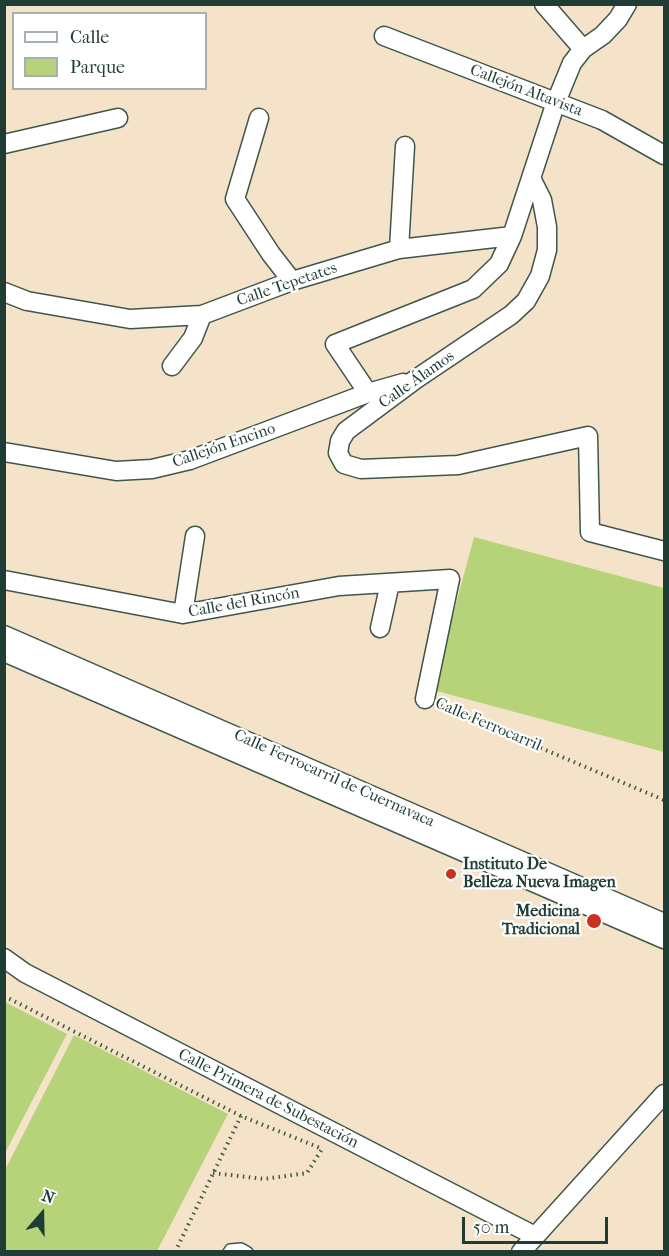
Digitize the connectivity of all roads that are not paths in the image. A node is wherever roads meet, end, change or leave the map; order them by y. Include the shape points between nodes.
1 (544, 4) edge
2 (627, 4) edge
3 (384, 36) dead end
4 (583, 49) junction
5 (556, 102) junction
6 (118, 118) dead end
7 (259, 118) dead end
8 (4, 144) edge
9 (405, 146) dead end
10 (664, 155) edge
11 (531, 178) junction
12 (512, 236) junction
13 (399, 249) junction
14 (292, 281) junction
15 (4, 292) edge
16 (202, 315) junction
17 (172, 366) dead end
18 (416, 379) junction
19 (368, 393) junction
20 (4, 452) edge
21 (195, 536) dead end
22 (664, 551) edge
23 (450, 579) joint
24 (4, 580) edge
25 (390, 583) junction
26 (183, 614) junction
27 (380, 628) dead end
28 (4, 635) edge
29 (4, 652) edge
30 (425, 699) road end
31 (664, 923) edge
32 (664, 939) edge
33 (4, 958) edge
34 (664, 1094) edge
35 (535, 1236) junction
36 (228, 1251) edge
37 (248, 1251) edge
38 (521, 1251) edge

1 - 4 street
2 - 4 street via 618,19
3 - 5 street, Callejón Altavista
4 - 5 street via 572,63
5 - 10 street, Callejón Altavista via 602,120
5 - 11 street
6 - 8 street
7 - 14 street via 235,199
9 - 13 street
11 - 12 street
11 - 18 street, Calle Álamos via 542,200 547,250 540,276 526,301
12 - 13 street, Calle Tepetates
12 - 19 street via 499,264 473,289 335,344
13 - 14 street, Calle Tepetates
14 - 16 street, Calle Tepetates
15 - 16 street, Calle Tepetates via 27,301 130,319
16 - 17 street via 192,338
18 - 19 street, Callejón Encino
18 - 22 street, Calle Álamos via 346,431 338,453 344,464 361,468 458,465 588,436 590,532
19 - 20 street, Callejón Encino via 190,460 152,469 116,471
21 - 26 street
23 - 25 street, Calle del Rincón
23 - 30 street, Calle Ferrocarril
24 - 26 street, Calle del Rincón
25 - 26 street, Calle del Rincón via 339,586
25 - 27 street
28 - 31 street, Calle Ferrocarril de Cuernavaca
29 - 32 street, Calle Ferrocarril de Cuernavaca
33 - 35 street, Calle Primera de Subestación via 25,974
34 - 35 street
35 - 38 street
36 - 37 lane

